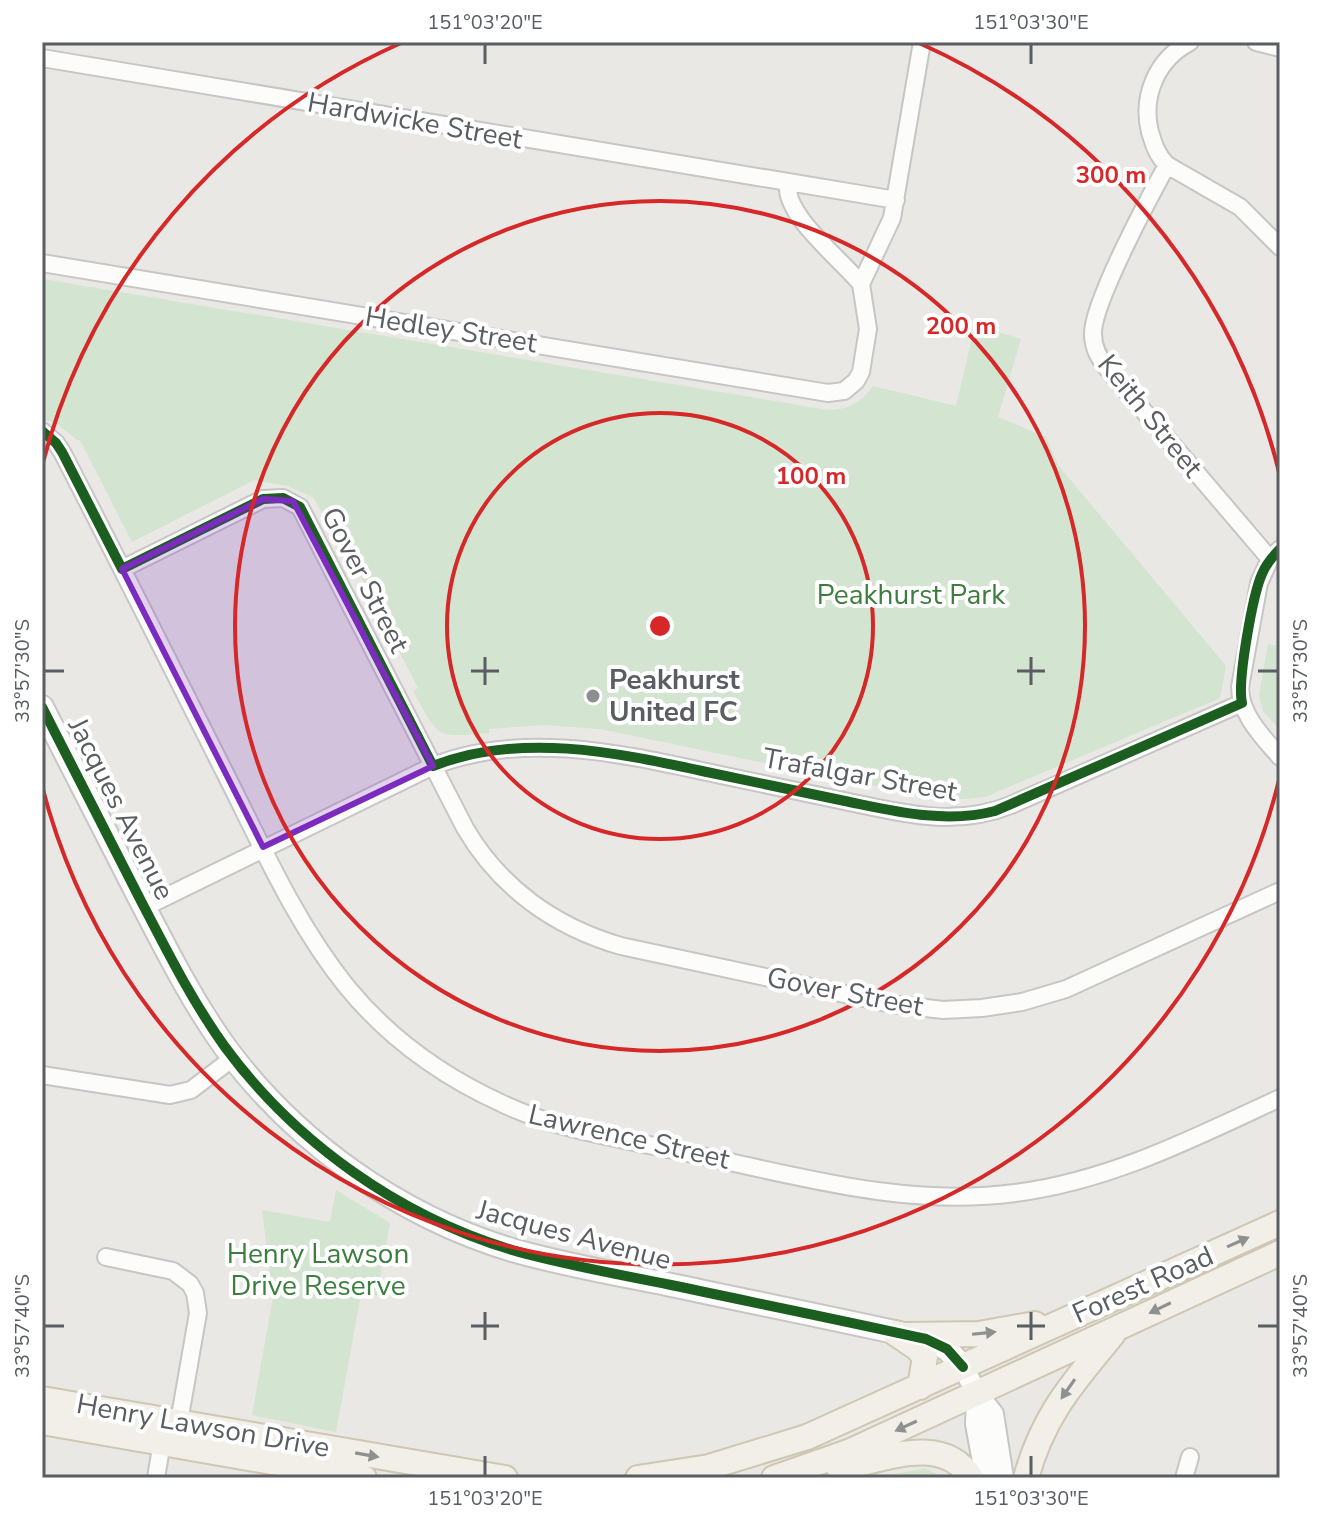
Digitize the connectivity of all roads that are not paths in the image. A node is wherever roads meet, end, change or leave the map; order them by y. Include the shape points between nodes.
1 (922, 42) edge
2 (1190, 42) edge
3 (1256, 42) edge
4 (1280, 48) edge
5 (42, 58) edge
6 (1167, 165) junction
7 (788, 183) junction
8 (896, 200) junction
9 (1280, 247) edge
10 (42, 263) edge
11 (861, 284) junction
12 (42, 431) edge
13 (1275, 554) edge
14 (122, 569) junction
15 (1242, 703) junction
16 (42, 707) edge
17 (1280, 757) edge
18 (433, 766) junction
19 (263, 847) junction
20 (1280, 891) edge
21 (145, 907) junction
22 (233, 1058) junction
23 (42, 1075) edge
24 (1280, 1098) edge
25 (1280, 1223) edge
26 (1280, 1253) edge
27 (106, 1257) dead end
28 (1081, 1314) junction
29 (1117, 1329) junction
30 (900, 1334) junction
31 (963, 1367) junction
32 (920, 1387) junction
33 (977, 1394) junction
34 (42, 1399) edge
35 (42, 1422) edge
36 (179, 1422) junction
37 (162, 1442) junction
38 (1190, 1457) dead end
39 (156, 1478) edge
40 (364, 1478) edge
41 (505, 1478) edge
42 (638, 1478) edge
43 (776, 1478) edge
44 (971, 1478) edge
45 (986, 1478) edge
46 (1003, 1478) edge
47 (1026, 1478) edge
48 (1184, 1478) edge

1 - 8 street
2 - 6 street via 1168,60 1146,102 1154,145
3 - 4 street
5 - 7 street, Hardwicke Street
6 - 9 street via 1240,207
6 - 13 street, Keith Street via 1096,315 1095,347 1107,368
7 - 8 street, Hardwicke Street
7 - 11 street via 792,205 806,226
8 - 11 street via 889,228
10 - 11 street, Hedley Street via 828,393 844,391 856,381 863,363 868,329
12 - 14 street, Lawrence Street via 62,452
13 - 15 street via 1262,572 1256,594 1240,680
14 - 18 street, Gover Street via 263,499 293,501 305,515
14 - 19 street, Lawrence Street
15 - 17 street
15 - 18 street, Trafalgar Street via 1011,805 960,818 867,806 585,749 509,749 468,754
16 - 21 main road, Jacques Avenue
18 - 19 street, Trafalgar Street
18 - 20 street, Gover Street via 489,864 526,900 567,926 621,946 899,1005 971,1009 1044,996
19 - 21 street, Trafalgar Street
19 - 24 street, Lawrence Street via 320,949 386,1027 479,1093 578,1129 883,1193 983,1196 1037,1190 1114,1171
21 - 22 main road, Jacques Avenue via 183,982
22 - 23 street via 191,1090 170,1095
22 - 30 main road, Jacques Avenue via 291,1122 331,1155 394,1197 468,1234 554,1260
28 -> 25 main road, Forest Road
26 -> 29 main road, Forest Road
27 - 36 street via 163,1267 183,1276 195,1293 198,1313
30 -> 28 main road via 993,1332
28 - 31 main road, Forest Road
29 - 33 main road, Forest Road
29 -> 47 main road via 1056,1405
30 - 31 main road, Jacques Avenue via 933,1341
30 - 32 main road via 925,1357
31 - 32 main road
31 - 33 street
32 - 42 main road via 784,1446 709,1467
33 -> 43 main road via 851,1451
33 - 45 street
33 - 46 street via 993,1414
34 - 36 main road, Henry Lawson Drive
35 - 37 main road, Henry Lawson Drive
36 -> 41 main road, Henry Lawson Drive
37 - 39 street
37 - 40 main road, Henry Lawson Drive
38 - 48 street
43 - 44 main road via 918,1452 951,1460

